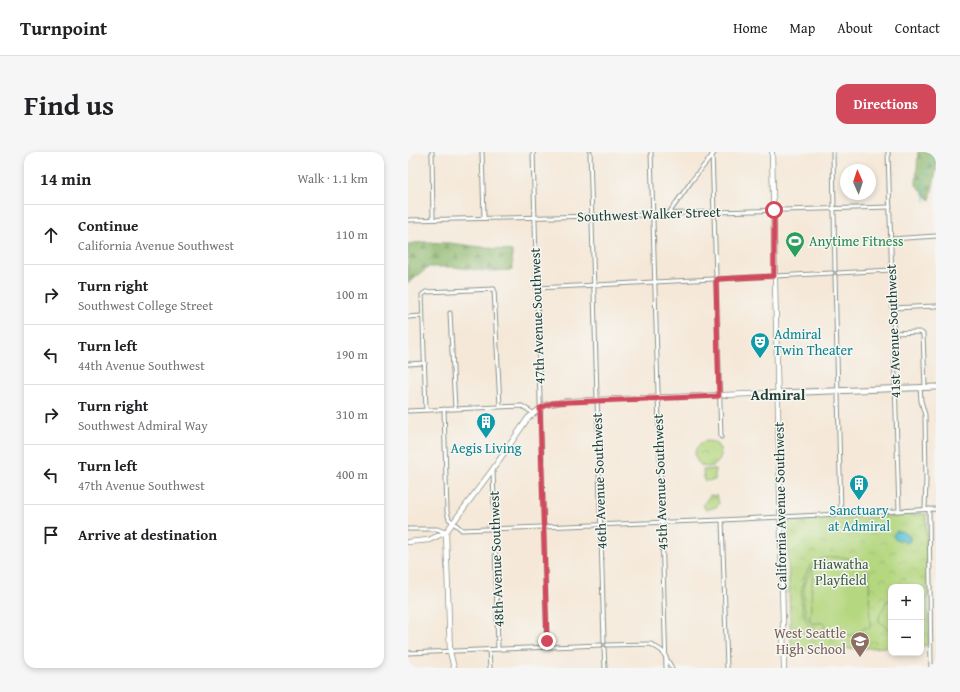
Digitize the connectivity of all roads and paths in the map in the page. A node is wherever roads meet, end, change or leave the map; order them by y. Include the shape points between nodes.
1 (432, 152) edge
2 (482, 152) edge
3 (533, 152) edge
4 (590, 152) edge
5 (651, 152) edge
6 (772, 152) edge
7 (833, 152) edge
8 (888, 152) edge
9 (713, 153) edge
10 (890, 206) junction
11 (834, 208) junction
12 (774, 210) junction
13 (714, 212) junction
14 (669, 213) junction
15 (653, 214) junction
16 (534, 217) junction
17 (592, 217) junction
18 (484, 218) junction
19 (433, 219) junction
20 (408, 220) edge
21 (936, 236) edge
22 (891, 239) junction
23 (891, 270) junction
24 (835, 273) junction
25 (774, 276) junction
26 (716, 279) junction
27 (655, 281) junction
28 (593, 285) junction
29 (537, 288) junction
30 (936, 306) edge
31 (892, 308) junction
32 (450, 313) dead end
33 (422, 316) junction
34 (408, 317) edge
35 (893, 333) junction
36 (424, 363) junction
37 (408, 364) edge
38 (922, 387) junction
39 (936, 387) edge
40 (894, 388) junction
41 (838, 391) junction
42 (778, 393) junction
43 (719, 396) junction
44 (658, 398) junction
45 (597, 400) junction
46 (500, 406) junction
47 (455, 408) junction
48 (540, 408) junction
49 (444, 409) junction
50 (426, 410) junction
51 (408, 411) edge
52 (533, 413) junction
53 (721, 437) dead end
54 (493, 469) junction
55 (924, 509) junction
56 (929, 509) junction
57 (936, 509) edge
58 (899, 511) junction
59 (841, 514) junction
60 (780, 517) junction
61 (722, 520) junction
62 (661, 522) junction
63 (454, 524) junction
64 (600, 525) junction
65 (544, 527) junction
66 (495, 528) junction
67 (408, 529) edge
68 (446, 532) junction
69 (408, 542) edge
70 (931, 573) junction
71 (936, 573) edge
72 (604, 645) junction
73 (547, 647) junction
74 (498, 649) junction
75 (489, 650) junction
76 (450, 652) junction
77 (408, 653) edge
78 (666, 659) junction
79 (936, 664) edge
80 (931, 666) edge
81 (454, 668) edge
82 (490, 668) edge
83 (605, 668) edge
84 (666, 668) edge
85 (672, 668) edge
86 (727, 668) edge
87 (784, 668) edge

1 - 19 street
2 - 18 street
3 - 16 street, 47th Avenue Southwest
4 - 17 street, 46th Avenue Southwest
5 - 15 street, 45th Avenue Southwest
6 - 12 main road, California Avenue Southwest
7 - 11 street
8 - 10 street, 41st Avenue Southwest
9 - 13 street
9 - 14 street
10 - 11 street, Southwest Walker Street
10 - 22 street, 41st Avenue Southwest
11 - 12 street, Southwest Walker Street
11 - 24 street
12 - 13 street, Southwest Walker Street
12 - 25 main road, California Avenue Southwest
13 - 14 street, Southwest Walker Street
13 - 26 street
14 - 15 street, Southwest Walker Street
15 - 17 street, Southwest Walker Street
15 - 27 street, 45th Avenue Southwest
16 - 17 street, Southwest Walker Street
16 - 18 street, Southwest Walker Street
16 - 29 street, 47th Avenue Southwest
17 - 28 street, 46th Avenue Southwest
18 - 19 street, Southwest Walker Street
19 - 20 street, Southwest Walker Street
21 - 22 street
22 - 23 street, 41st Avenue Southwest
23 - 24 street
23 - 31 street, 41st Avenue Southwest
24 - 25 street
24 - 41 street
25 - 26 street
25 - 42 main road, California Avenue Southwest
26 - 27 street
26 - 43 street
27 - 28 street
27 - 44 street, 45th Avenue Southwest
28 - 29 street
28 - 45 street, 46th Avenue Southwest
29 - 48 street, 47th Avenue Southwest
30 - 31 street
31 - 35 street, 41st Avenue Southwest
32 - 47 street
33 - 34 street
33 - 36 street
33 - 46 street via 423,294 494,289
35 - 38 street via 922,333
35 - 40 street, 41st Avenue Southwest
36 - 37 street
36 - 50 street
38 - 39 main road
38 - 40 main road
38 - 55 street via 921,401 925,415
40 - 41 main road
40 - 58 street, 41st Avenue Southwest
41 - 42 main road
41 - 59 street
42 - 43 main road
42 - 60 main road, California Avenue Southwest
43 - 44 main road
43 - 53 street
44 - 45 main road
44 - 62 street, 45th Avenue Southwest
45 - 48 main road via 557,402
45 - 64 street, 46th Avenue Southwest
46 - 47 street
46 - 52 street via 522,406
47 - 49 street
48 - 52 main road
48 - 65 street, 47th Avenue Southwest
49 - 50 street
49 - 63 street via 447,512
50 - 51 street
52 - 54 main road
54 - 63 main road
54 - 66 street, 48th Avenue Southwest
55 - 56 street
55 - 58 street
56 - 57 street
56 - 70 street
58 - 59 street
59 - 60 street
60 - 61 street
60 - 87 main road, California Avenue Southwest
61 - 62 street
61 - 86 street
62 - 64 street
62 - 78 street, 45th Avenue Southwest
63 - 66 street via 462,530
63 - 68 main road
64 - 65 street
64 - 72 street, 46th Avenue Southwest
65 - 66 street
65 - 73 street, 47th Avenue Southwest
66 - 74 street, 48th Avenue Southwest
67 - 68 street via 437,529
68 - 69 main road via 429,540
68 - 76 main road
70 - 71 street
70 - 80 street
72 - 73 street
72 - 78 street via 651,644 659,648
72 - 83 street, 46th Avenue Southwest
73 - 74 street
74 - 75 street
75 - 76 street
75 - 82 street
76 - 77 street
76 - 81 main road
78 - 84 street, 45th Avenue Southwest
78 - 85 street
79 - 80 street

